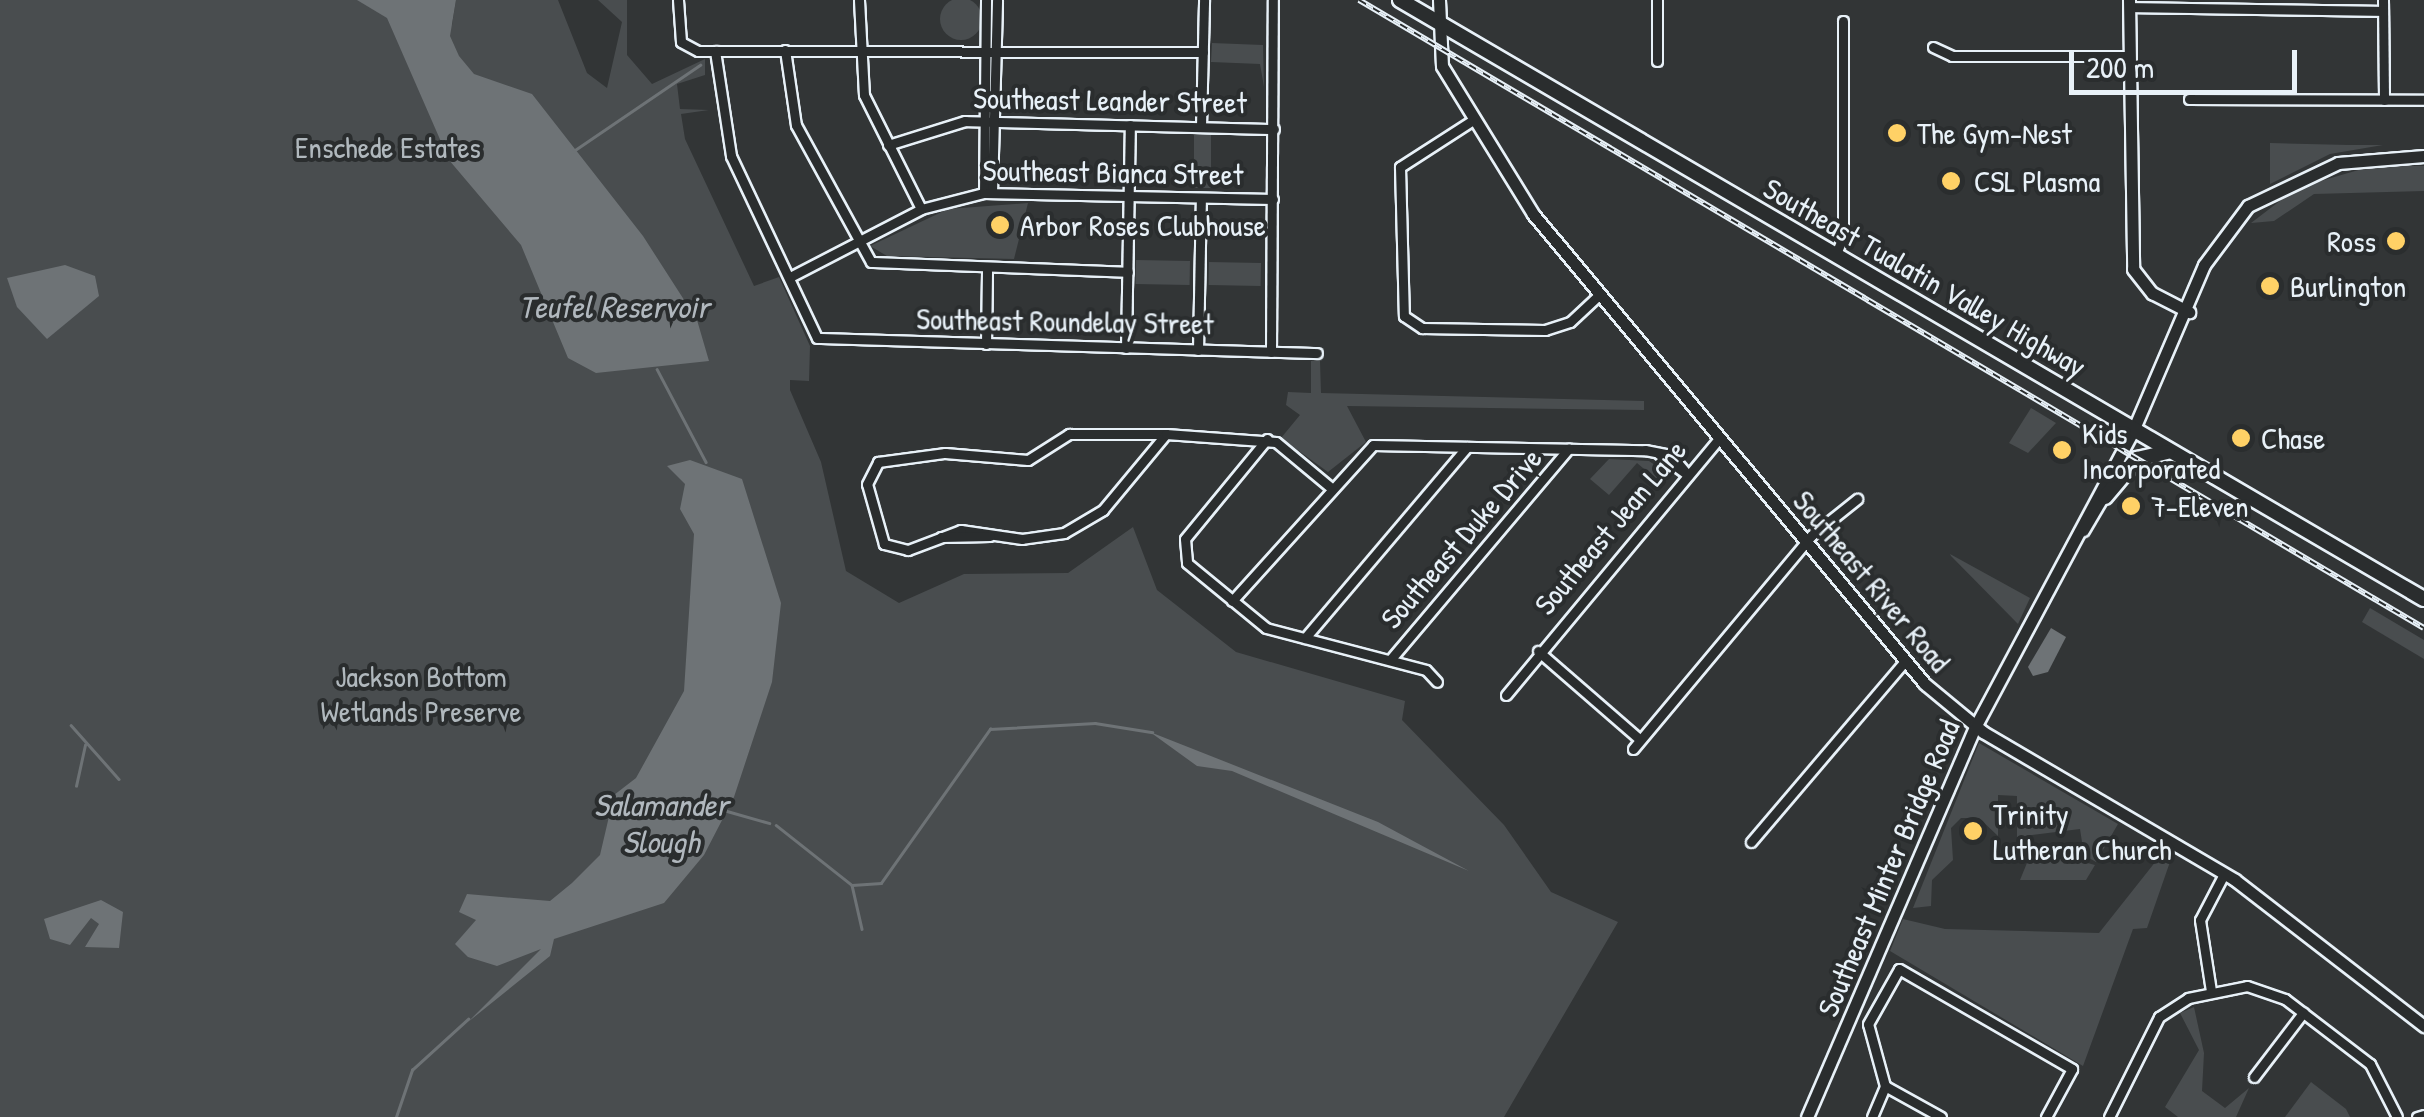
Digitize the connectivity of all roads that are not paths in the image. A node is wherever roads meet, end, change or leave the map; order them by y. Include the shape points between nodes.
1 (678, 0) edge
2 (859, 0) edge
3 (986, 0) edge
4 (997, 0) edge
5 (1204, 0) edge
6 (1273, 0) edge
7 (1400, 0) edge
8 (1439, 0) edge
9 (1657, 0) edge
10 (2129, 4) edge
11 (2383, 6) edge
12 (1843, 21) dead end
13 (1438, 22) junction
14 (1933, 47) dead end
15 (860, 48) junction
16 (992, 48) junction
17 (785, 50) junction
18 (715, 51) junction
19 (1203, 52) junction
20 (2128, 56) junction
21 (1657, 61) dead end
22 (2189, 100) dead end
23 (2384, 100) junction
24 (2424, 100) edge
25 (1473, 120) junction
26 (990, 122) junction
27 (1130, 125) junction
28 (1202, 126) junction
29 (1274, 129) junction
30 (888, 146) junction
31 (2424, 156) edge
32 (988, 193) junction
33 (1128, 196) junction
34 (1201, 198) junction
35 (1273, 199) junction
36 (921, 209) junction
37 (857, 242) junction
38 (1835, 256) junction
39 (988, 268) junction
40 (1128, 272) junction
41 (790, 277) junction
42 (1595, 298) junction
43 (2191, 306) junction
44 (986, 344) junction
45 (1126, 348) junction
46 (1198, 350) junction
47 (1271, 352) junction
48 (1318, 353) dead end
49 (2133, 432) junction
50 (1166, 434) junction
51 (1720, 437) junction
52 (1267, 440) junction
53 (1467, 446) junction
54 (1570, 448) junction
55 (2168, 452) junction
56 (1688, 474) junction
57 (1330, 488) junction
58 (2105, 497) junction
59 (1857, 499) dead end
60 (2075, 535) junction
61 (1805, 543) junction
62 (2424, 598) edge
63 (1232, 601) junction
64 (1306, 638) junction
65 (1538, 650) junction
66 (1390, 660) junction
67 (1904, 662) junction
68 (1436, 682) dead end
69 (1506, 695) dead end
70 (1975, 727) junction
71 (1637, 737) junction
72 (1633, 750) dead end
73 (1751, 842) dead end
74 (2224, 874) junction
75 (2211, 991) junction
76 (2303, 1013) junction
77 (2424, 1026) edge
78 (2254, 1077) dead end
79 (1885, 1086) junction
80 (1808, 1117) edge
81 (1872, 1117) edge
82 (1940, 1117) edge
83 (2046, 1117) edge
84 (2109, 1117) edge
85 (2398, 1117) edge

1 - 18 street via 680,38 692,49
2 - 15 street
3 - 16 street
4 - 16 street
5 - 19 street
6 - 29 street
7 - 13 main road, Southeast Tualatin Valley Highway
8 - 13 main road, Southeast River Road
9 - 21 street
10 - 11 street
10 - 20 main road
11 - 23 street
12 - 38 street via 1843,237
13 - 25 main road, Southeast River Road via 1439,60
13 - 38 main road, Southeast Tualatin Valley Highway
14 - 20 street via 1952,56
15 - 16 street
15 - 17 street
15 - 30 street via 864,95
16 - 19 street
16 - 26 street
17 - 18 street
17 - 37 street via 796,125
18 - 41 street via 732,156
19 - 28 street
20 - 43 main road via 2134,263 2152,293
22 - 23 street
23 - 24 street
25 - 42 main road, Southeast River Road
25 - 42 street via 1400,167 1399,308 1422,328 1537,330 1565,322
26 - 27 street, Southeast Leander Street
26 - 30 street, Southeast Leander Street via 944,124
26 - 32 street
27 - 28 street, Southeast Leander Street
27 - 33 street
28 - 29 street, Southeast Leander Street
29 - 35 street
30 - 36 street
31 - 43 main road via 2338,162 2256,205 2224,232
32 - 33 street, Southeast Bianca Street
32 - 36 street, Southeast Bianca Street
33 - 34 street, Southeast Bianca Street
33 - 40 street
34 - 35 street, Southeast Bianca Street
34 - 46 street
35 - 47 street
36 - 37 street, Southeast Bianca Street
37 - 39 street via 877,265
37 - 41 street, Southeast Bianca Street
38 - 49 main road, Southeast Tualatin Valley Highway
39 - 40 street
39 - 44 street
40 - 45 street
41 - 44 street, Southeast Roundelay Street via 813,335
42 - 51 main road, Southeast River Road
43 - 49 main road
44 - 45 street, Southeast Roundelay Street
45 - 46 street, Southeast Roundelay Street
46 - 47 street, Southeast Roundelay Street
47 - 48 street, Southeast Roundelay Street
49 - 55 main road, Southeast Tualatin Valley Highway
49 - 58 main road, Southeast Minter Bridge Road
49 - 60 main road, Southeast Minter Bridge Road
50 - 50 street via 1069,434 1028,460 926,453 875,464 869,500 884,544 908,550 941,537 1050,537 1090,520
50 - 52 street
51 - 56 street, Southeast Jean Lane
51 - 61 main road, Southeast River Road
52 - 57 street
52 - 63 street, Southeast Duke Drive via 1182,545 1186,563
53 - 54 street
53 - 57 street via 1373,445
53 - 64 street
54 - 56 street via 1659,454
54 - 66 street, Southeast Duke Drive
55 - 58 main road via 2137,459
55 - 62 main road, Southeast Tualatin Valley Highway
56 - 65 street, Southeast Jean Lane
57 - 63 street
58 - 60 main road, Southeast Minter Bridge Road
59 - 61 street
60 - 70 main road, Southeast Minter Bridge Road
61 - 67 main road, Southeast River Road
61 - 71 street
63 - 64 street, Southeast Duke Drive via 1266,628
64 - 66 street, Southeast Duke Drive
65 - 69 street, Southeast Jean Lane
65 - 71 street
66 - 68 street, Southeast Duke Drive
67 - 70 main road, Southeast River Road
67 - 73 street
70 - 74 main road, Southeast River Road
70 - 80 main road, Southeast Minter Bridge Road
71 - 72 street
74 - 75 street via 2200,920
74 - 77 main road, Southeast River Road
75 - 76 street via 2263,989
75 - 84 street via 2159,1017
76 - 78 street
76 - 85 street via 2378,1073
79 - 81 street
79 - 82 street
79 - 83 street via 1868,1028 1899,970 2072,1070

